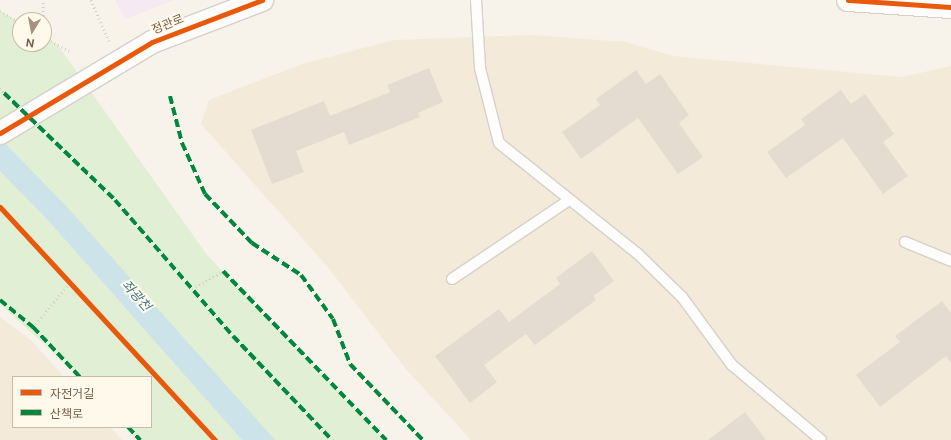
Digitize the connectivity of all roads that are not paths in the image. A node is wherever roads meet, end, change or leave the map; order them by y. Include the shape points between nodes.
1 (262, 0) edge
2 (476, 0) edge
3 (848, 0) edge
4 (951, 7) edge
5 (0, 133) edge
6 (569, 200) junction
7 (905, 242) dead end
8 (951, 261) edge
9 (452, 279) dead end
10 (821, 440) edge

1 - 5 street, 정관로 via 152,42
2 - 6 lane via 480,68 499,143
3 - 4 street
6 - 9 lane
6 - 10 lane via 637,254 682,297 732,365
7 - 8 lane

